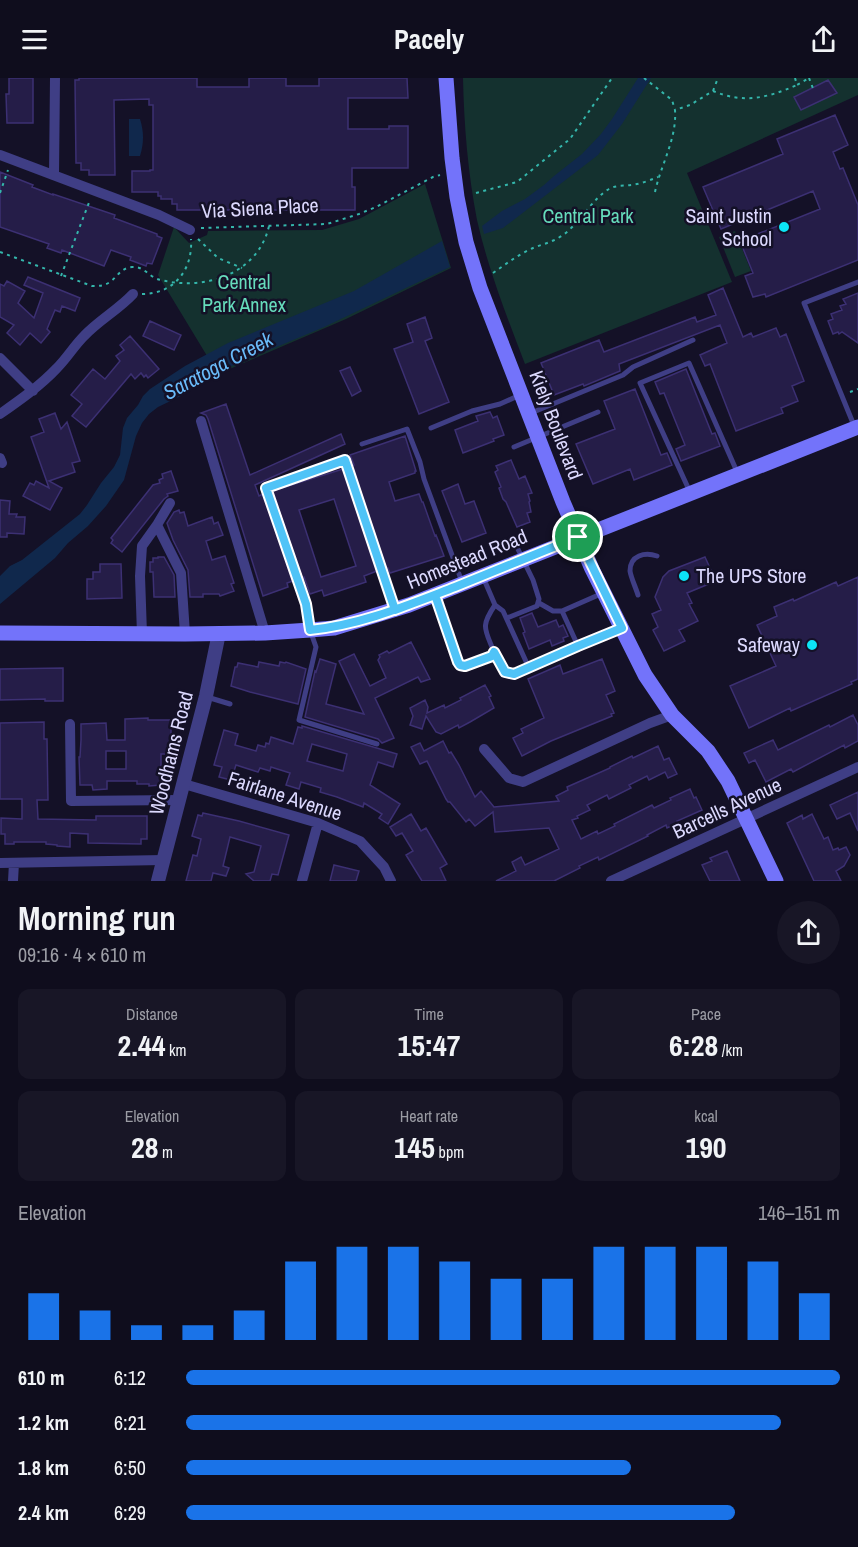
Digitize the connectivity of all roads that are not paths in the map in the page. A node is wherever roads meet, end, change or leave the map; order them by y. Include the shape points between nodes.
1 (55, 78) edge
2 (446, 78) edge
3 (0, 155) edge
4 (54, 175) junction
5 (190, 230) road end
6 (858, 282) edge
7 (133, 294) road end
8 (693, 340) dead end
9 (0, 357) edge
10 (33, 392) junction
11 (522, 395) junction
12 (598, 412) dead end
13 (0, 414) edge
14 (530, 414) junction
15 (201, 422) dead end
16 (432, 428) dead end
17 (856, 428) edge
18 (538, 437) junction
19 (362, 444) dead end
20 (514, 447) dead end
21 (739, 474) junction
22 (691, 494) junction
23 (170, 503) dead end
24 (157, 525) junction
25 (578, 537) junction
26 (513, 539) dead end
27 (657, 556) dead end
28 (522, 560) junction
29 (483, 576) junction
30 (462, 584) junction
31 (605, 593) junction
32 (435, 595) junction
33 (638, 595) dead end
34 (539, 603) junction
35 (495, 605) junction
36 (395, 610) junction
37 (562, 611) junction
38 (507, 618) junction
39 (622, 628) junction
40 (310, 630) junction
41 (0, 633) edge
42 (219, 633) junction
43 (265, 633) junction
44 (142, 634) junction
45 (185, 634) junction
46 (578, 646) junction
47 (494, 652) junction
48 (529, 668) junction
49 (206, 696) junction
50 (230, 704) dead end
51 (672, 715) junction
52 (70, 724) dead end
53 (377, 744) dead end
54 (484, 749) dead end
55 (858, 767) edge
56 (184, 784) junction
57 (179, 800) junction
58 (747, 818) junction
59 (318, 823) junction
60 (163, 860) junction
61 (0, 863) edge
62 (14, 863) junction
63 (13, 881) edge
64 (158, 881) edge
65 (302, 881) edge
66 (391, 881) edge
67 (611, 881) edge
68 (776, 881) edge

1 - 4 street
2 - 11 main road, Kiely Boulevard via 453,171 470,254
3 - 4 street, Via Siena Place
4 - 5 street, Via Siena Place
6 - 17 lane via 804,303
7 - 10 street via 84,336
8 - 14 lane via 633,367 624,375
9 - 10 street
10 - 13 street
11 - 14 main road, Kiely Boulevard
11 - 16 lane
12 - 18 lane
14 - 18 main road, Kiely Boulevard
15 - 43 street
17 - 21 main road, Homestead Road
18 - 20 lane
18 - 25 main road, Kiely Boulevard
19 - 30 lane via 407,429
21 - 22 main road, Homestead Road
21 - 22 lane via 689,363 640,383
22 - 25 main road, Homestead Road
23 - 24 street
24 - 44 street via 141,546
24 - 45 street via 181,573
25 - 28 main road, Homestead Road
25 - 31 main road, Kiely Boulevard
26 - 28 lane
27 - 33 lane via 642,554 630,568
28 - 29 main road, Homestead Road
28 - 34 lane
29 - 30 main road, Homestead Road
29 - 35 lane
30 - 32 main road, Homestead Road
31 - 37 lane
31 - 39 main road, Kiely Boulevard
32 - 36 main road, Homestead Road
32 - 47 lane via 460,665 474,663
34 - 37 lane
34 - 38 lane
35 - 38 lane
35 - 47 lane via 485,622
36 - 40 main road, Homestead Road via 334,628
36 - 40 lane via 345,460 266,488 306,604
37 - 46 lane
38 - 48 lane
39 - 46 lane
39 - 51 main road, Kiely Boulevard via 645,675
40 - 43 main road, Homestead Road
40 - 53 lane via 316,647 299,720
41 - 44 main road, Homestead Road
42 - 43 main road, Homestead Road
42 - 45 main road, Homestead Road
42 - 49 street, Woodhams Road
44 - 45 main road, Homestead Road
46 - 48 lane
47 - 48 lane via 505,672 514,674
49 - 50 lane
49 - 56 street, Woodhams Road
51 - 54 street via 523,782 509,778
51 - 58 main road, Kiely Boulevard via 708,751
52 - 57 street via 71,801
55 - 58 street, Barcells Avenue
56 - 57 street, Woodhams Road
56 - 59 street, Fairlane Avenue
57 - 60 street, Woodhams Road
58 - 67 street, Barcells Avenue
58 - 68 main road, Kiely Boulevard
59 - 65 street
59 - 66 street, Fairlane Avenue via 360,841 384,867
60 - 62 street
60 - 64 street, Woodhams Road
61 - 62 street
62 - 63 street

